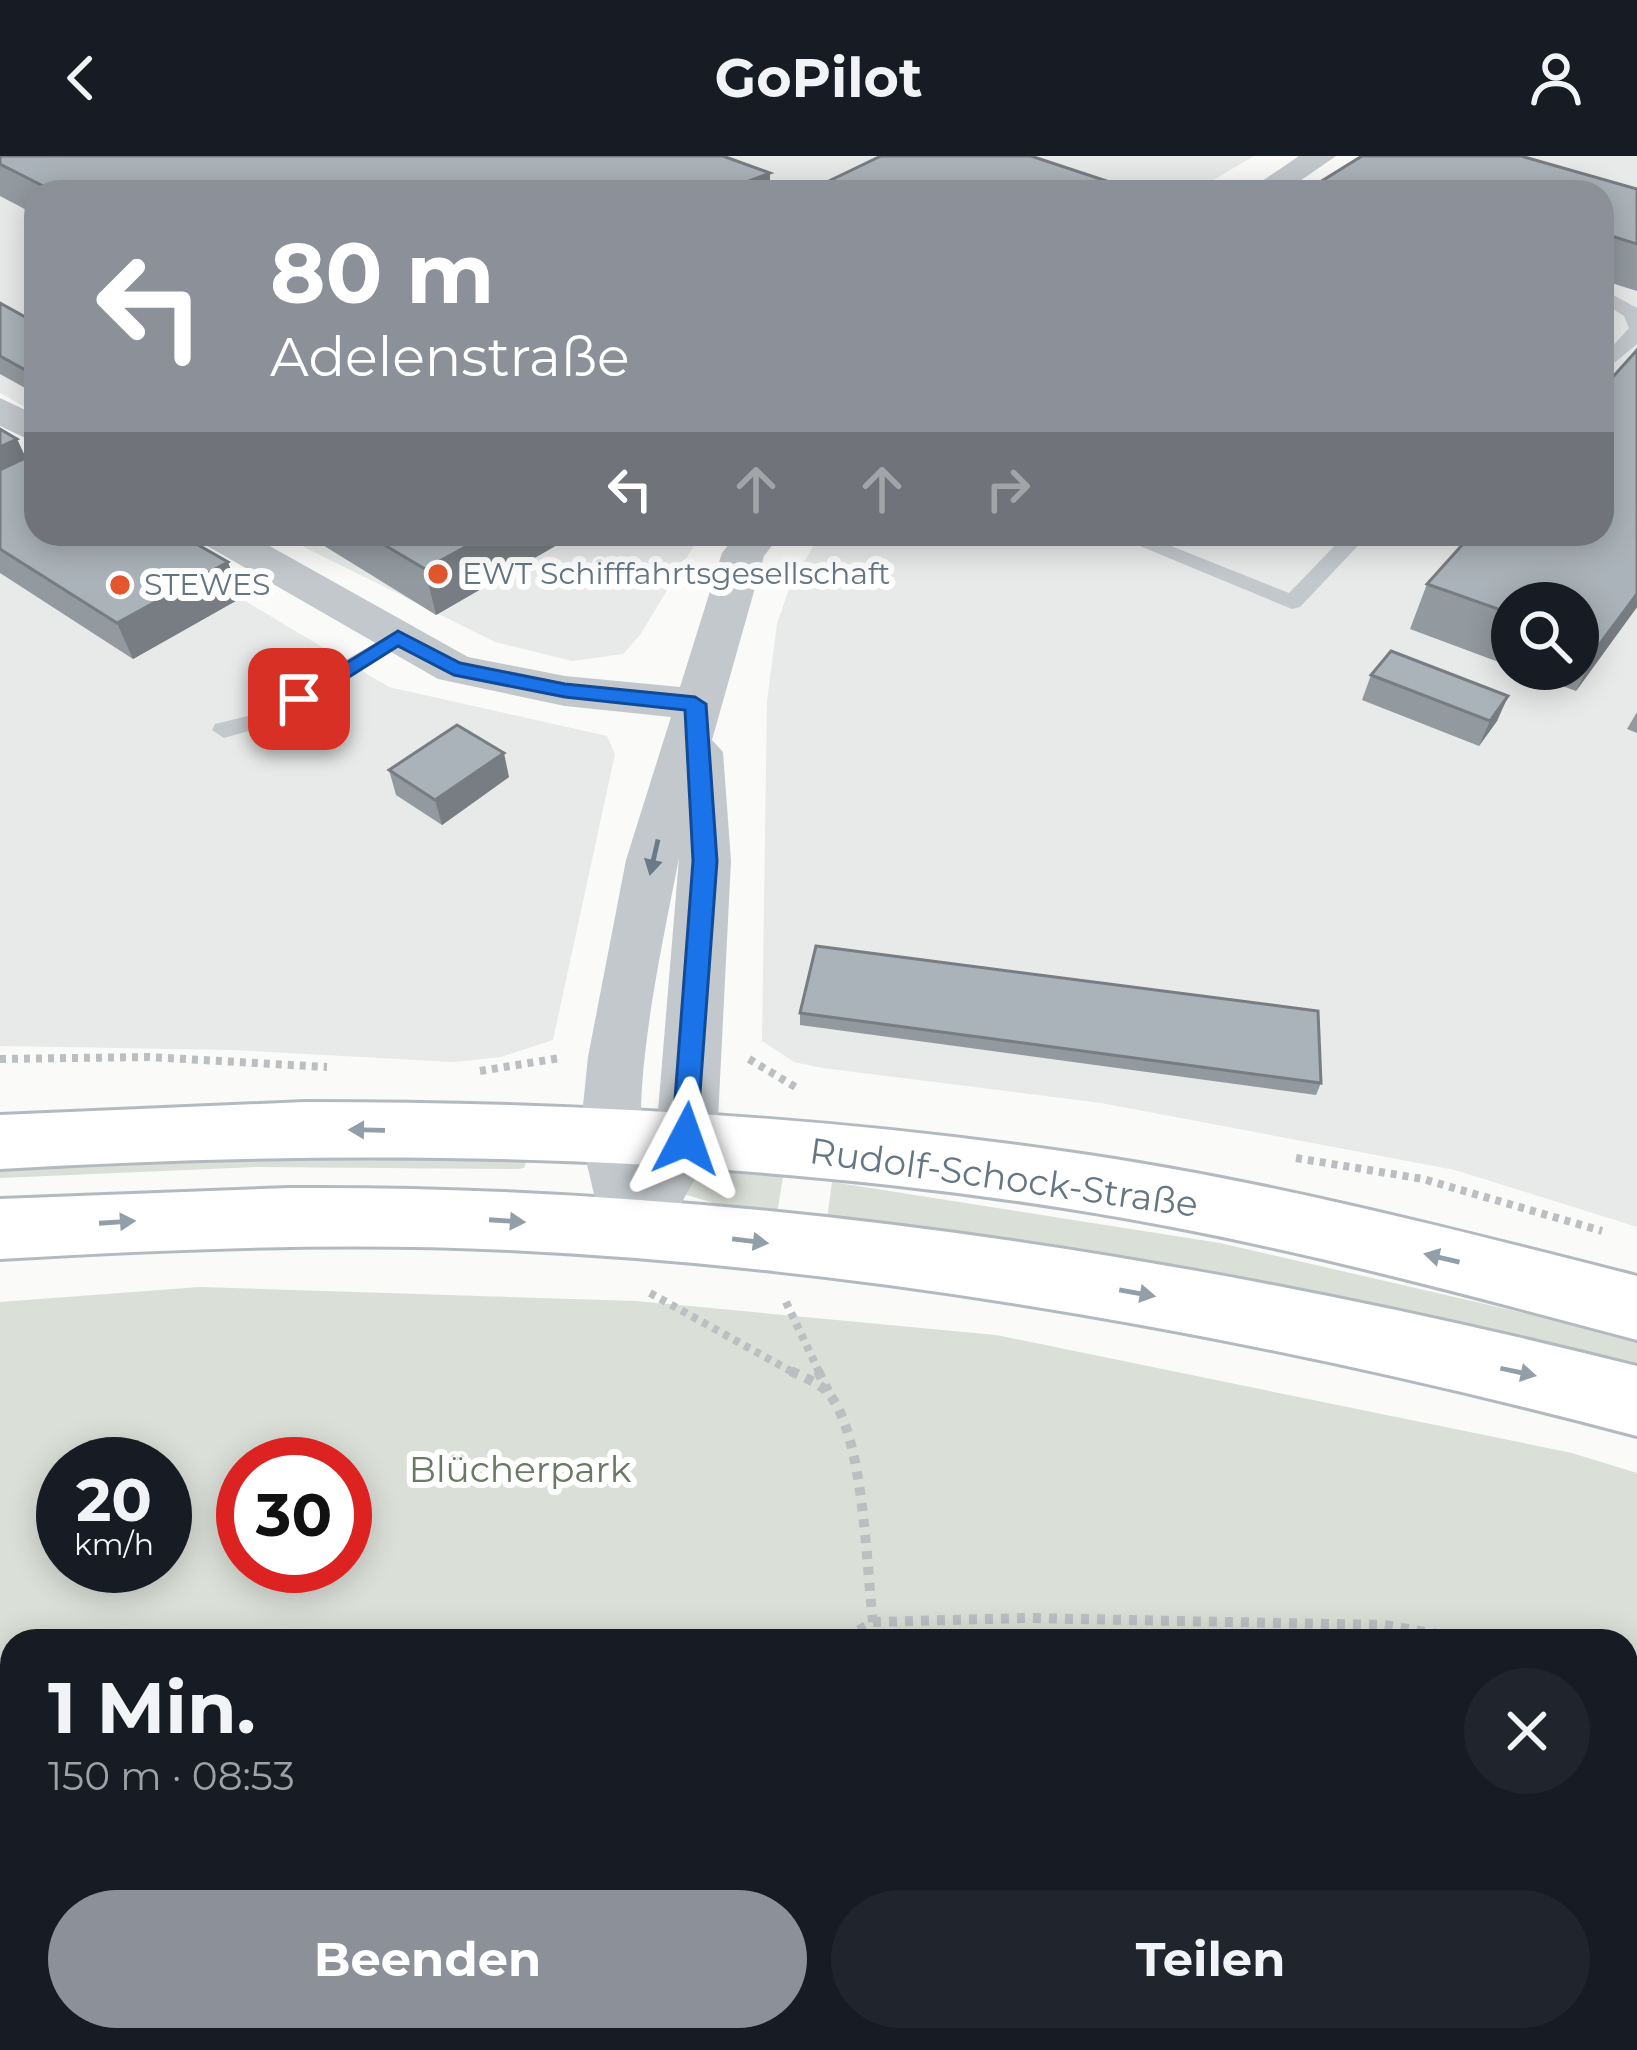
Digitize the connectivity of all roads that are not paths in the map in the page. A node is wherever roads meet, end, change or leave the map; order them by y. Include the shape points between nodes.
1 (1321, 156) edge
2 (1282, 180) edge
3 (1614, 302) edge
4 (1637, 328) edge
5 (1614, 357) edge
6 (238, 546) edge
7 (749, 546) edge
8 (1152, 546) edge
9 (1346, 546) edge
10 (398, 637) junction
11 (695, 704) junction
12 (224, 730) dead end
13 (610, 1135) junction
14 (686, 1139) junction
15 (0, 1142) edge
16 (0, 1229) edge
17 (639, 1258) junction
18 (1637, 1308) edge
19 (1637, 1401) edge

1 - 2 street
3 - 4 lane via 1632,313
4 - 5 lane
6 - 10 street
7 - 11 street
8 - 9 lane via 1292,602
10 - 11 street via 454,669
10 - 12 lane via 256,722
11 -> 13 street via 652,860
11 - 14 street via 705,861
13 - 14 main road, Rudolf-Schock-Straße
13 -> 15 main road, Rudolf-Schock-Straße via 190,1128
13 - 17 street
14 - 17 street
18 -> 14 main road, Rudolf-Schock-Straße via 1221,1207 874,1155
16 -> 17 main road via 464,1219
17 -> 19 main road via 1010,1271 1226,1308

